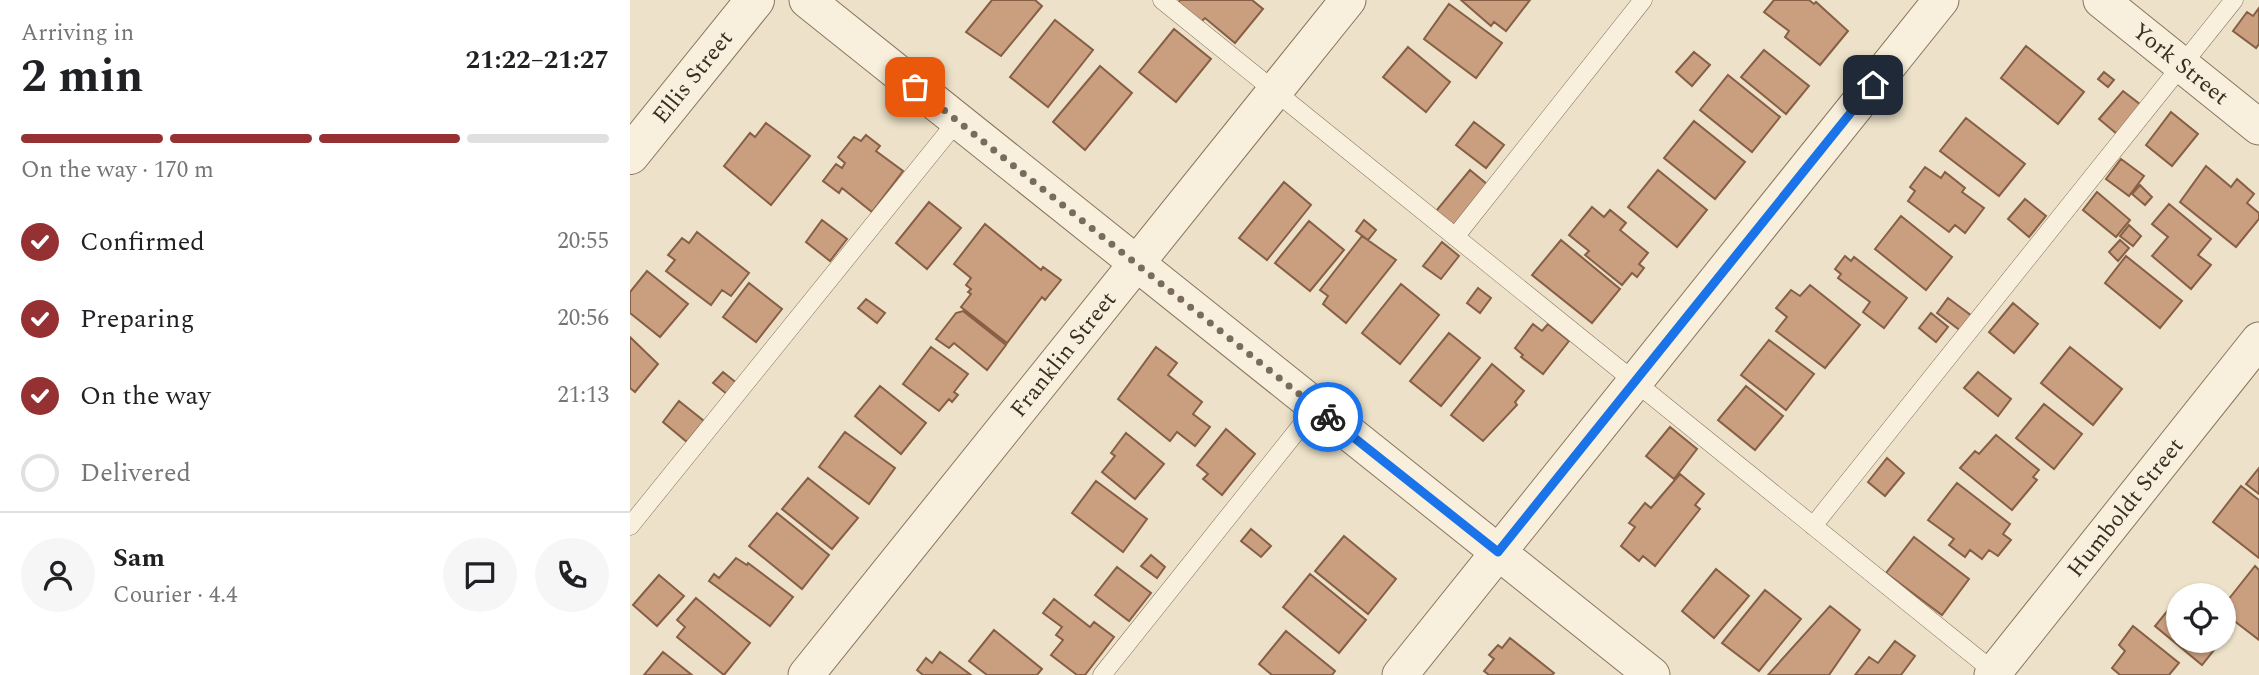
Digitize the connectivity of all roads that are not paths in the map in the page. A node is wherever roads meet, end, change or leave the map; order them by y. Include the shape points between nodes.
1 (755, 0) edge
2 (807, 0) edge
3 (1162, 0) edge
4 (1348, 0) edge
5 (1643, 0) edge
6 (1941, 0) edge
7 (2101, 0) edge
8 (2234, 0) edge
9 (2182, 65) junction
10 (1275, 91) junction
11 (958, 120) junction
12 (2259, 127) edge
13 (630, 155) edge
14 (1455, 237) junction
15 (1136, 263) junction
16 (2259, 340) edge
17 (1635, 382) junction
18 (1316, 407) junction
19 (630, 526) edge
20 (1813, 526) junction
21 (1498, 552) junction
22 (1995, 674) edge
23 (806, 675) edge
24 (1102, 675) edge
25 (1400, 675) edge
26 (1652, 675) edge

1 - 13 street, Ellis Street
2 - 11 street
3 - 10 lane
4 - 10 street, Franklin Street
5 - 14 lane
6 - 17 street
7 - 9 street, York Street
8 - 9 lane
9 - 12 street, York Street
9 - 20 lane
10 - 14 lane
10 - 15 street, Franklin Street
11 - 15 street
11 - 19 lane
14 - 17 lane
15 - 18 street
15 - 23 street, Franklin Street
16 - 22 street, Humboldt Street
17 - 20 lane
17 - 21 street
18 - 21 street
18 - 24 lane
20 - 22 lane
21 - 25 street
21 - 26 street

